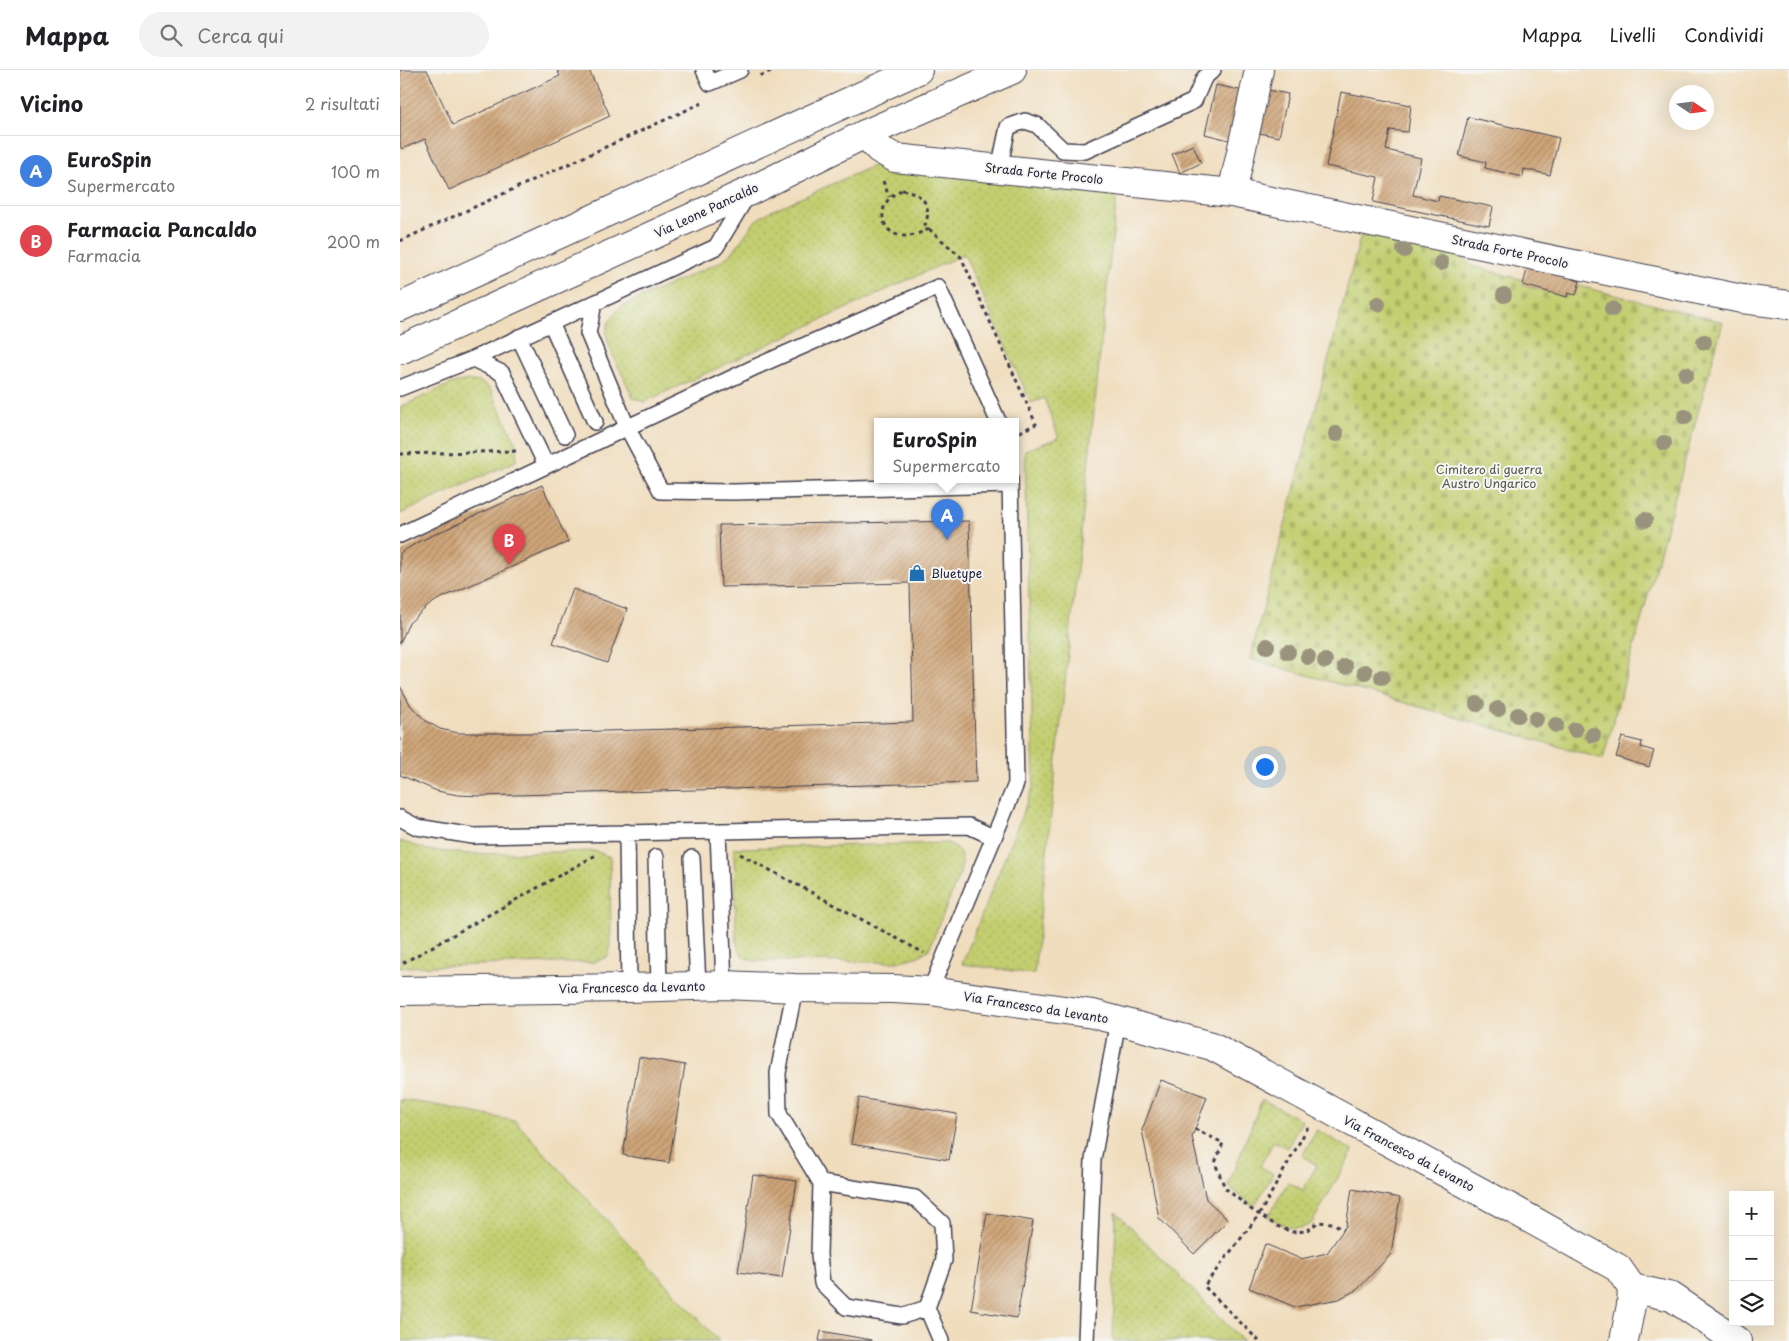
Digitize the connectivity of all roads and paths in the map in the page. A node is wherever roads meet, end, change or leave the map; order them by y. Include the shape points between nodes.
1 (704, 70) edge
2 (740, 70) edge
3 (773, 70) edge
4 (918, 70) edge
5 (1012, 70) edge
6 (1213, 70) edge
7 (1258, 70) edge
8 (755, 78) dead end
9 (710, 99) dead end
10 (865, 134) junction
11 (999, 169) junction
12 (750, 191) junction
13 (1232, 193) junction
14 (929, 229) junction
15 (400, 241) edge
16 (594, 303) junction
17 (1789, 305) edge
18 (400, 307) edge
19 (550, 323) junction
20 (519, 337) junction
21 (400, 350) edge
22 (473, 358) junction
23 (400, 388) edge
24 (997, 418) edge
25 (595, 422) dead end
26 (627, 428) junction
27 (1019, 432) edge
28 (564, 435) dead end
29 (520, 451) dead end
30 (400, 454) edge
31 (546, 465) junction
32 (982, 483) edge
33 (1010, 483) edge
34 (400, 535) edge
35 (400, 818) edge
36 (718, 831) junction
37 (627, 832) junction
38 (993, 838) junction
39 (656, 857) dead end
40 (692, 858) dead end
41 (941, 962) junction
42 (400, 964) edge
43 (711, 985) junction
44 (659, 987) junction
45 (629, 988) junction
46 (795, 988) junction
47 (400, 990) edge
48 (930, 992) junction
49 (1118, 1020) junction
50 (1311, 1122) dead end
51 (1195, 1129) dead end
52 (821, 1183) junction
53 (1259, 1215) junction
54 (1344, 1230) dead end
55 (1632, 1288) junction
56 (927, 1308) junction
57 (941, 1341) edge
58 (1086, 1341) edge
59 (1259, 1341) edge
60 (1624, 1341) edge
61 (1736, 1341) edge

1 - 2 lane via 710,83
3 - 8 path
4 - 18 street
5 - 10 street, Via Leone Pancaldo
6 - 11 lane via 1204,78 1194,101 1085,152 1063,150 1037,125 1025,121 1008,127
7 - 13 street
9 - 15 path
10 - 11 street, Strada Forte Procolo via 879,149 895,158
10 - 12 street, Via Leone Pancaldo
11 - 13 street, Strada Forte Procolo
12 - 16 lane via 716,247
12 - 21 street, Via Leone Pancaldo
13 - 17 street, Strada Forte Procolo via 1742,299
14 - 14 path via 906,236 891,232 883,219 889,197 902,190 916,193 926,204 928,218 925,225
14 - 27 path via 961,257 1036,424
16 - 19 lane
16 - 26 lane via 588,333
19 - 20 lane
19 - 25 lane
20 - 22 lane
20 - 28 lane
22 - 23 lane
22 - 31 lane via 502,373
24 - 26 lane via 938,287 753,368
26 - 31 lane
26 - 32 lane via 660,491 734,492
29 - 30 path
31 - 34 lane
33 - 38 lane via 1016,784
35 - 37 lane via 417,827 473,836
36 - 37 lane
36 - 38 lane via 969,826
36 - 41 path via 731,850
36 - 43 lane
37 - 42 path via 603,851
37 - 45 lane
38 - 41 lane
39 - 44 lane
40 - 43 lane
41 - 48 lane
43 - 44 street, Via Francesco da Levanto
43 - 46 street, Via Francesco da Levanto
44 - 45 street, Via Francesco da Levanto
45 - 47 street, Via Francesco da Levanto
46 - 48 street, Via Francesco da Levanto
46 - 52 lane via 778,1073 779,1114
48 - 49 street, Via Francesco da Levanto
49 - 55 street, Via Francesco da Levanto via 1212,1046 1618,1268
49 - 58 lane via 1094,1160
50 - 53 path
51 - 53 path via 1223,1143 1215,1163 1225,1188
52 - 56 lane via 819,1255 822,1283 846,1307 902,1316
52 - 56 lane via 915,1198 942,1223 944,1260
53 - 54 path via 1292,1232 1307,1231 1318,1222 1333,1223
53 - 59 path via 1204,1286
55 - 60 street via 1632,1305
55 - 61 street via 1672,1297
56 - 57 lane

